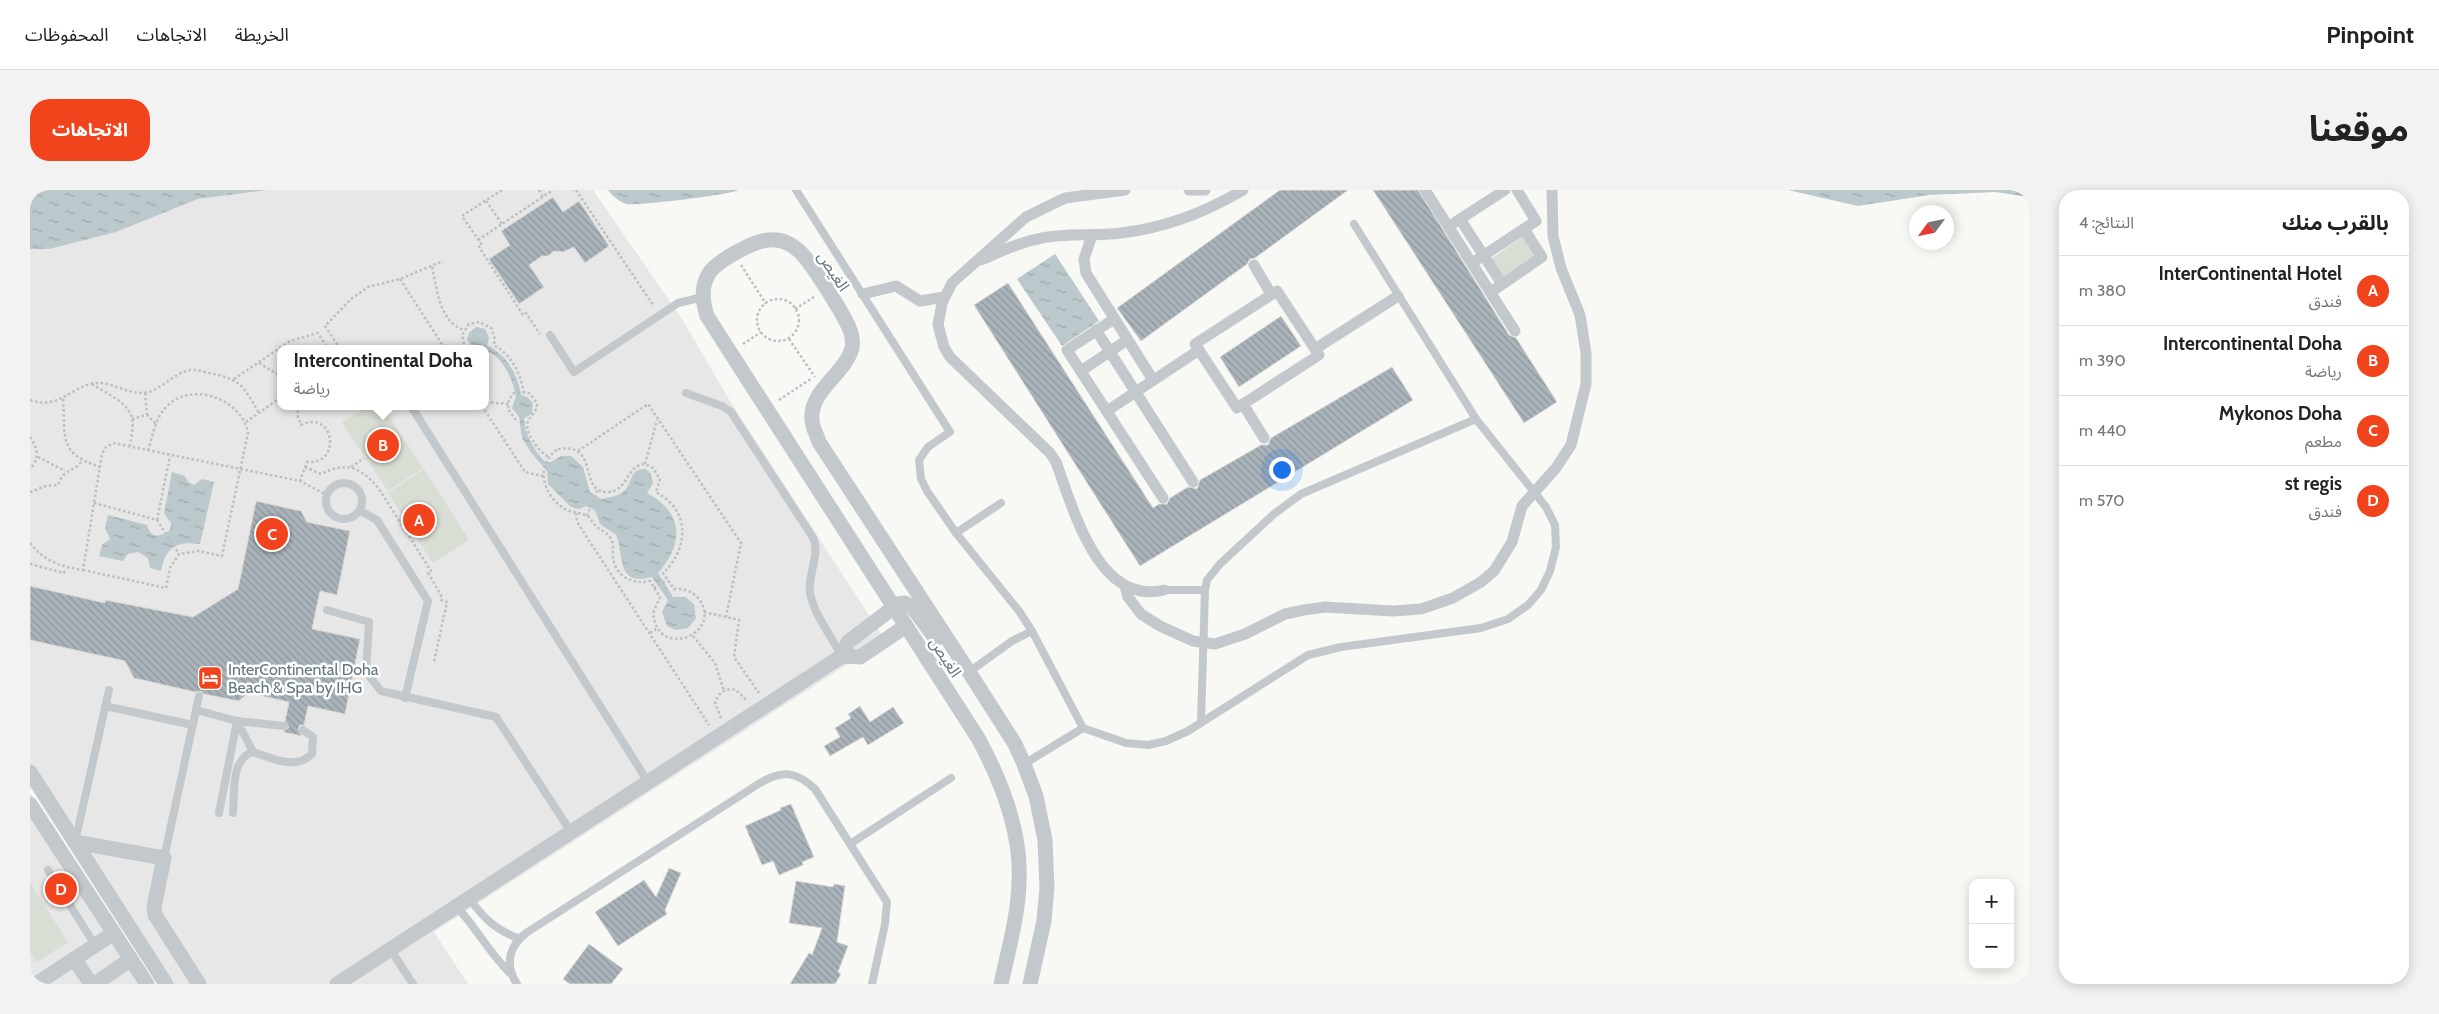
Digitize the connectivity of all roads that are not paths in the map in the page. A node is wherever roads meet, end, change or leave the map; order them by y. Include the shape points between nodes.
1 (796, 190) edge
2 (1125, 190) edge
3 (1189, 190) edge
4 (1205, 190) edge
5 (1243, 190) edge
6 (1425, 190) edge
7 (1505, 190) edge
8 (1517, 190) edge
9 (1552, 190) edge
10 (1062, 194) edge
11 (1460, 219) junction
12 (1354, 224) dead end
13 (1448, 227) junction
14 (1524, 228) junction
15 (1092, 235) junction
16 (1471, 237) junction
17 (1460, 244) junction
18 (1483, 255) junction
19 (1472, 263) junction
20 (970, 265) junction
21 (1254, 265) dead end
22 (1502, 284) junction
23 (1491, 292) junction
24 (863, 294) junction
25 (1271, 294) junction
26 (1398, 296) junction
27 (703, 297) junction
28 (944, 297) junction
29 (1114, 319) junction
30 (1096, 330) junction
31 (1515, 331) dead end
32 (546, 336) road end
33 (1127, 340) junction
34 (1315, 349) junction
35 (1199, 350) junction
36 (1110, 352) junction
37 (1081, 371) junction
38 (1153, 380) junction
39 (1136, 392) junction
40 (686, 393) dead end
41 (1243, 404) junction
42 (414, 410) edge
43 (1107, 411) junction
44 (1476, 420) junction
45 (1264, 438) dead end
46 (1193, 482) dead end
47 (1535, 492) junction
48 (1163, 498) dead end
49 (1001, 503) dead end
50 (360, 511) junction
51 (956, 533) junction
52 (1126, 586) junction
53 (1164, 590) joint
54 (1205, 590) junction
55 (893, 608) junction
56 (327, 610) dead end
57 (906, 626) junction
58 (1032, 631) junction
59 (1204, 643) junction
60 (951, 645) junction
61 (842, 656) junction
62 (969, 672) junction
63 (109, 690) dead end
64 (199, 696) dead end
65 (405, 698) junction
66 (105, 706) junction
67 (196, 710) junction
68 (237, 721) junction
69 (1201, 722) junction
70 (193, 725) junction
71 (284, 726) dead end
72 (1083, 728) junction
73 (303, 730) dead end
74 (253, 752) junction
75 (1024, 764) junction
76 (30, 772) edge
77 (951, 778) dead end
78 (648, 782) junction
79 (30, 804) edge
80 (219, 813) dead end
81 (233, 813) dead end
82 (34, 815) edge
83 (572, 832) junction
84 (75, 842) junction
85 (850, 844) junction
86 (164, 858) junction
87 (48, 870) dead end
88 (469, 898) junction
89 (456, 906) junction
90 (114, 933) junction
91 (519, 939) junction
92 (95, 946) junction
93 (390, 949) junction
94 (131, 959) junction
95 (75, 960) junction
96 (510, 974) junction
97 (98, 982) edge
98 (36, 984) edge
99 (147, 984) edge
100 (166, 984) edge
101 (199, 984) edge
102 (337, 984) edge
103 (413, 984) edge
104 (517, 984) edge
105 (872, 984) edge
106 (1001, 984) edge
107 (1030, 984) edge

1 - 24 lane
2 - 10 street
3 - 4 street
5 - 15 street via 1166,223 1121,233
6 - 13 street
7 - 11 street
8 - 14 street via 1536,220
9 - 47 street via 1553,236 1561,268 1580,316 1587,370 1583,400 1570,445 1556,468
10 - 20 street via 1026,217
11 - 13 street
11 - 16 street
12 - 26 lane
13 - 17 street
14 - 18 street
14 - 22 street via 1542,257
15 - 20 street via 1040,238
15 - 29 street via 1084,259 1086,273
16 - 17 street
16 - 18 street
17 - 19 street
18 - 19 street
18 - 22 street
19 - 23 street
20 - 28 street via 952,283
21 - 25 street
22 - 23 street
23 - 31 street
24 - 28 street via 896,286 914,300
24 - 51 lane via 950,432 928,447 918,467 927,491
25 - 34 street via 1277,291
25 - 35 street via 1195,344
26 - 34 street
26 - 44 lane
27 - 32 lane via 678,302 574,372
27 - 55 street, الغيص via 707,316 729,353
27 - 60 street, الغيص via 708,274 752,242 768,239 790,245 803,255 851,330 853,347 845,364 820,381 812,410 819,442
28 - 52 street via 938,326 950,357 1050,453 1087,542 1111,575
29 - 30 street
29 - 33 street
30 - 36 street
30 - 37 street via 1067,350
33 - 36 street
33 - 38 street
34 - 41 street via 1319,355
35 - 38 street
35 - 41 street via 1237,408
36 - 37 street
36 - 39 street
37 - 43 street
38 - 39 street
39 - 43 street
39 - 46 street
40 - 61 lane via 731,412 812,536 816,546 810,592
41 - 45 street
42 - 78 lane
43 - 48 street
44 - 47 lane
44 - 54 lane via 1301,494 1274,514 1220,564 1207,580
47 - 59 street via 1522,506 1512,542 1502,561 1482,582 1453,598 1409,610 1347,607 1304,610 1272,619 1228,641
47 - 69 lane via 1556,526 1556,547 1541,590 1528,605 1508,619 1481,628 1350,645 1308,655
49 - 51 lane
50 - 50 lane via 349,519 337,518 328,508 327,496 335,485 342,482 355,486 363,498
50 - 65 lane via 377,520 428,602
51 - 58 lane
52 - 53 street via 1139,592
52 - 59 street via 1128,597 1140,614 1193,641
53 - 54 lane
54 - 59 lane
55 - 57 street, الغيص
55 - 60 street via 902,603 908,604 936,639
55 - 61 street via 848,642
56 - 65 lane via 369,622 366,672 382,691
57 - 61 street via 860,657
57 - 106 street, الغيص via 978,738 997,774 1008,807 1016,840 1020,881
58 - 62 lane via 1012,641
58 - 72 lane
59 - 69 lane
60 - 62 street, الغيص
61 - 78 street
62 - 75 street, الغيص via 1015,744
63 - 66 lane
64 - 67 lane
65 - 83 lane via 496,716
66 - 70 lane
66 - 84 lane
67 - 68 lane
67 - 70 lane
68 - 71 lane
68 - 74 lane
68 - 80 lane
69 - 72 lane via 1166,742 1148,745 1126,743
70 - 86 lane
72 - 75 lane
73 - 74 lane via 313,737 314,746 312,754 301,763 294,764
74 - 81 lane via 242,758 237,766
75 - 107 street, الغيص via 1036,796 1044,840 1047,887 1044,921
76 - 84 street
77 - 85 lane
78 - 83 street
79 - 82 street
82 - 90 street
83 - 88 street
84 - 86 street
84 - 100 street
85 - 91 lane via 815,789 793,774 781,774 752,789
85 - 105 lane via 887,902
86 - 101 street via 155,915
87 - 92 lane
88 - 89 street
88 - 91 lane via 497,929
89 - 93 street
89 - 96 lane
90 - 92 street
90 - 94 street
91 - 96 lane via 510,955
92 - 95 street
93 - 102 street
93 - 103 lane
94 - 97 street
94 - 99 street
95 - 97 street
95 - 98 street
96 - 104 lane

